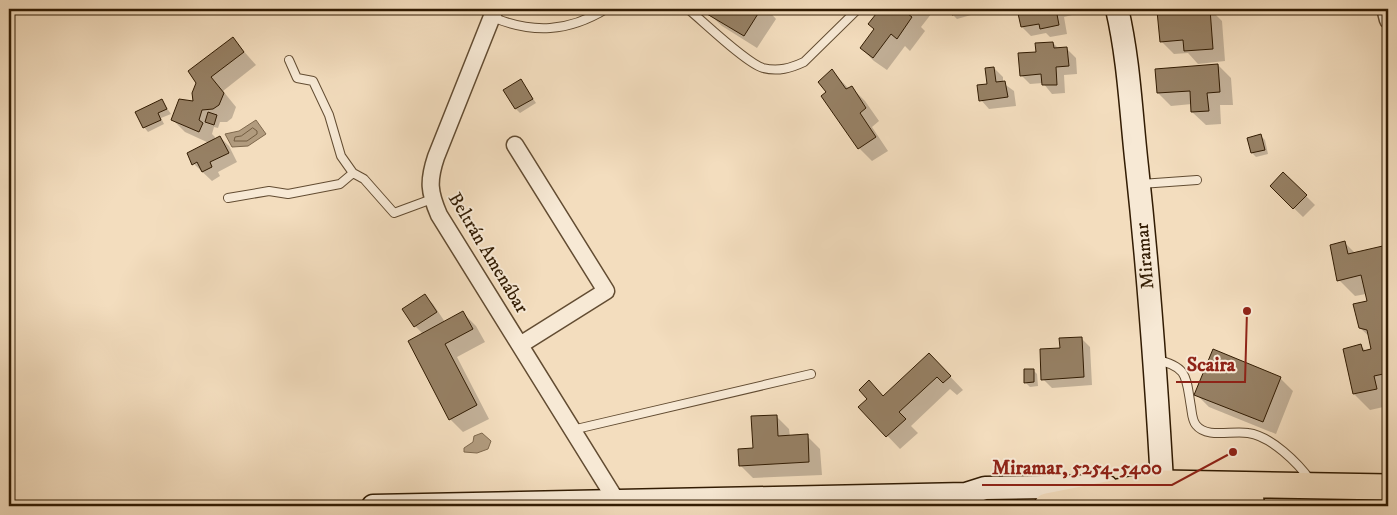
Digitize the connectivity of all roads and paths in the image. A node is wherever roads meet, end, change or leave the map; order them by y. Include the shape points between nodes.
1 (606, 9) edge
2 (688, 9) edge
3 (858, 9) edge
4 (1117, 9) edge
5 (1386, 9) edge
6 (494, 13) edge
7 (1388, 20) edge
8 (289, 60) dead end
9 (515, 144) dead end
10 (353, 173) junction
11 (1197, 180) dead end
12 (1139, 184) junction
13 (228, 198) dead end
14 (432, 199) junction
15 (520, 345) junction
16 (1155, 360) junction
17 (811, 374) dead end
18 (572, 430) junction
19 (1314, 485) junction
20 (1388, 487) edge
21 (966, 494) junction
22 (1155, 494) edge
23 (616, 500) junction
24 (1388, 501) edge
25 (794, 502) edge
26 (373, 506) edge
27 (995, 506) edge
28 (1047, 506) edge

1 - 6 lane via 578,23 550,28 520,27
2 - 3 lane via 754,64 773,70 804,62
4 - 12 main road, Miramar
5 - 7 street
6 - 14 street, Beltrán Amenábar via 431,173
8 - 10 lane via 297,78 313,81 329,115 341,156
9 - 15 street via 606,291
10 - 13 lane via 340,184 288,194 269,191
10 - 14 lane via 364,179 394,213
11 - 12 lane
12 - 16 main road, Miramar
14 - 15 street, Beltrán Amenábar
15 - 18 street, Beltrán Amenábar
16 - 19 lane via 1174,366 1186,376 1197,427 1208,432 1249,433 1262,438 1290,458
16 - 22 main road, Miramar
17 - 18 lane
18 - 23 street, Beltrán Amenábar
19 - 20 main road
19 - 22 main road
21 - 22 main road via 985,488 1053,488
21 - 25 main road
21 - 27 main road via 980,497
22 - 24 main road via 1268,500
22 - 28 main road
23 - 25 main road
23 - 26 main road

